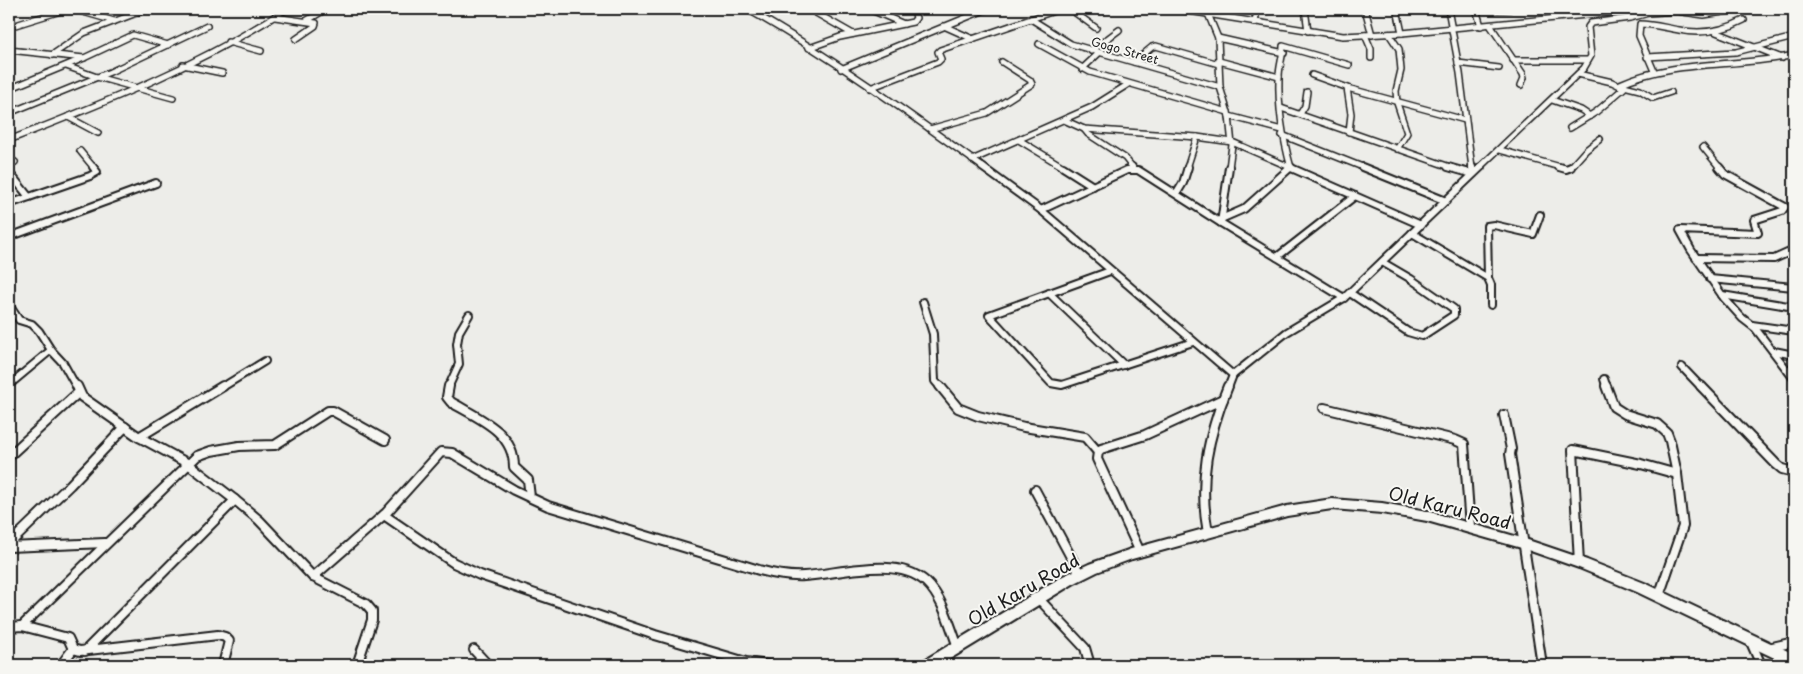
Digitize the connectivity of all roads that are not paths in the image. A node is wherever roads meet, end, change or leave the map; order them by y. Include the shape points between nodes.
1 (67, 9) edge
2 (73, 9) edge
3 (147, 9) edge
4 (286, 9) edge
5 (326, 9) edge
6 (748, 9) edge
7 (809, 9) edge
8 (869, 9) edge
9 (914, 9) edge
10 (973, 9) edge
11 (1060, 9) edge
12 (1070, 9) edge
13 (1176, 9) edge
14 (1198, 9) edge
15 (1257, 9) edge
16 (1305, 9) edge
17 (1365, 9) edge
18 (1398, 9) edge
19 (1448, 9) edge
20 (1509, 9) edge
21 (1742, 9) edge
22 (984, 10) edge
23 (1476, 10) edge
24 (1207, 11) edge
25 (1652, 11) edge
26 (1617, 12) dead end
27 (274, 17) junction
28 (1030, 19) junction
29 (1744, 20) dead end
30 (114, 21) junction
31 (306, 21) junction
32 (1255, 23) junction
33 (904, 24) junction
34 (1490, 25) junction
35 (207, 26) dead end
36 (944, 26) junction
37 (1481, 26) junction
38 (9, 27) edge
39 (1096, 28) dead end
40 (1450, 28) junction
41 (1119, 30) dead end
42 (1308, 31) junction
43 (1716, 32) junction
44 (1402, 33) junction
45 (853, 34) junction
46 (1372, 34) junction
47 (1389, 34) junction
48 (1366, 35) junction
49 (1794, 37) edge
50 (1218, 38) junction
51 (296, 39) dead end
52 (974, 39) junction
53 (228, 42) junction
54 (1039, 44) dead end
55 (168, 45) junction
56 (810, 48) junction
57 (1756, 48) junction
58 (9, 50) edge
59 (22, 51) junction
60 (261, 51) dead end
61 (1091, 51) junction
62 (1099, 53) junction
63 (1284, 53) junction
64 (52, 55) junction
65 (1794, 55) edge
66 (9, 57) edge
67 (1647, 57) junction
68 (84, 58) junction
69 (1371, 58) dead end
70 (1782, 58) junction
71 (1513, 60) junction
72 (1588, 60) junction
73 (1002, 62) dead end
74 (1134, 62) junction
75 (1219, 62) junction
76 (1458, 63) junction
77 (183, 65) junction
78 (1349, 65) dead end
79 (66, 66) junction
80 (1499, 68) dead end
81 (841, 69) junction
82 (1082, 69) junction
83 (1654, 72) junction
84 (222, 73) dead end
85 (1578, 74) junction
86 (1312, 75) dead end
87 (98, 77) junction
88 (1279, 77) junction
89 (1620, 84) junction
90 (1127, 85) junction
91 (1521, 85) dead end
92 (1220, 87) junction
93 (134, 88) junction
94 (870, 88) junction
95 (1347, 88) junction
96 (9, 89) edge
97 (1306, 92) dead end
98 (1671, 92) dead end
99 (173, 98) dead end
100 (1552, 100) junction
101 (1397, 103) junction
102 (1281, 108) junction
103 (9, 113) edge
104 (1229, 114) junction
105 (1300, 114) junction
106 (1590, 116) junction
107 (68, 117) junction
108 (1064, 120) junction
109 (1465, 120) junction
110 (1570, 128) dead end
111 (930, 129) junction
112 (1084, 129) junction
113 (1349, 132) junction
114 (98, 133) dead end
115 (1282, 133) junction
116 (1197, 136) junction
117 (1600, 139) dead end
118 (9, 140) edge
119 (1019, 140) junction
120 (1232, 142) junction
121 (1703, 147) dead end
122 (1397, 149) junction
123 (1500, 150) junction
124 (80, 152) dead end
125 (972, 160) junction
126 (1291, 168) junction
127 (1133, 169) junction
128 (1473, 174) junction
129 (13, 177) dead end
130 (156, 183) dead end
131 (1093, 186) junction
132 (1177, 194) junction
133 (1354, 196) junction
134 (29, 197) junction
135 (1446, 201) junction
136 (9, 204) edge
137 (1041, 210) junction
138 (1540, 215) dead end
139 (1221, 221) junction
140 (1421, 225) junction
141 (1412, 233) junction
142 (9, 237) edge
143 (1794, 250) edge
144 (1277, 257) junction
145 (1696, 258) junction
146 (1382, 262) junction
147 (1110, 272) junction
148 (1488, 278) junction
149 (1710, 279) junction
150 (1794, 287) edge
151 (1049, 293) junction
152 (1722, 294) junction
153 (1347, 295) junction
154 (923, 302) dead end
155 (9, 305) edge
156 (1491, 305) dead end
157 (1794, 307) edge
158 (469, 315) dead end
159 (1752, 325) junction
160 (1794, 331) edge
161 (1194, 342) junction
162 (51, 350) junction
163 (1774, 351) junction
164 (1794, 355) edge
165 (265, 362) dead end
166 (1124, 365) junction
167 (1682, 367) dead end
168 (1233, 375) junction
169 (1794, 378) edge
170 (1604, 379) dead end
171 (9, 385) edge
172 (79, 392) junction
173 (1223, 399) junction
174 (1324, 408) dead end
175 (1504, 414) dead end
176 (125, 427) junction
177 (139, 437) junction
178 (385, 440) dead end
179 (1098, 452) junction
180 (9, 456) edge
181 (188, 463) junction
182 (1794, 472) edge
183 (1677, 474) junction
184 (1035, 490) dead end
185 (530, 497) junction
186 (236, 500) junction
187 (384, 515) junction
188 (1470, 527) junction
189 (1208, 533) junction
190 (105, 543) junction
191 (1525, 544) junction
192 (9, 545) edge
193 (1140, 552) junction
194 (1579, 563) junction
195 (1080, 574) junction
196 (313, 577) junction
197 (1659, 596) junction
198 (1039, 599) junction
199 (22, 626) junction
200 (9, 627) edge
201 (1750, 640) junction
202 (1794, 642) edge
203 (958, 647) junction
204 (73, 648) junction
205 (1767, 648) junction
206 (474, 650) dead end
207 (85, 651) junction
208 (1794, 661) edge
209 (61, 665) edge
210 (223, 665) edge
211 (357, 665) edge
212 (488, 665) edge
213 (768, 665) edge
214 (928, 665) edge
215 (1090, 665) edge
216 (1542, 665) edge
217 (1761, 665) edge

1 - 38 street
2 - 30 street
3 - 30 street
4 - 27 street
5 - 31 street
6 - 56 street
7 - 45 street
8 - 33 street
9 - 33 street via 915,20
10 - 22 street
11 - 28 street
12 - 39 street
13 - 24 street
14 - 24 street
15 - 32 street
16 - 42 street
17 - 46 street
18 - 44 street
19 - 40 street
20 - 23 street
21 - 25 street via 1711,15
22 - 36 street
23 - 37 street
24 - 32 street
24 - 50 street
25 - 72 street via 1630,18 1591,23 1588,26 1591,50
26 - 34 street
27 - 31 street
27 - 53 street
28 - 52 street
28 - 61 street, Gogo Street via 1068,44
29 - 43 street
30 - 64 street via 84,33
31 - 51 street via 316,24
32 - 42 street
33 - 45 street
34 - 37 street
34 - 71 street
35 - 55 street
36 - 52 street
36 - 81 street
37 - 40 street
40 - 44 street
40 - 76 street
41 - 61 street
42 - 48 street via 1343,36
43 - 57 street
43 - 67 street via 1688,32 1640,24 1639,36
44 - 47 street
45 - 56 street
46 - 47 street
46 - 48 street
47 - 101 street via 1399,50 1401,70
48 - 69 street
49 - 57 street
50 - 63 street
50 - 75 street
52 - 94 street via 940,50 938,62
53 - 60 street
53 - 77 street
54 - 82 street
55 - 68 street via 135,34
55 - 87 street
56 - 81 street
57 - 67 street via 1726,53
57 - 70 street
58 - 59 street
59 - 64 street
59 - 66 street
61 - 62 street, Gogo Street
62 - 74 street, Gogo Street
62 - 82 street
63 - 78 street via 1283,46 1288,46
63 - 88 street
64 - 68 street
65 - 70 street
67 - 83 street
68 - 79 street
70 - 83 street
71 - 72 street
71 - 91 street via 1523,74
72 - 85 street
73 - 111 street via 1032,84 987,114
74 - 75 street via 1156,46
74 - 92 street, Gogo Street
75 - 88 street
75 - 92 street
76 - 80 street
76 - 109 street
77 - 84 street
77 - 93 street
79 - 87 street
79 - 96 street
81 - 94 street
82 - 90 street
83 - 89 street
85 - 89 street
85 - 100 street
86 - 95 street
87 - 93 street
87 - 103 street
88 - 102 street
89 - 98 street via 1653,98
89 - 106 street via 1623,90
90 - 104 street
90 - 108 street
92 - 104 street
93 - 99 street
93 - 107 street
94 - 111 street
95 - 101 street
95 - 113 street via 1352,114
97 - 105 street via 1305,106
100 - 106 street
100 - 123 street
101 - 109 street
101 - 122 street via 1407,133
102 - 105 street
102 - 115 street
104 - 115 street
104 - 120 street
105 - 113 street
106 - 110 street
107 - 114 street
107 - 118 street
108 - 112 street
108 - 119 street
109 - 128 street
111 - 125 street
112 - 116 street
112 - 127 street via 1125,158
113 - 122 street
115 - 126 street
115 - 135 street
116 - 120 street
116 - 132 street
117 - 123 street via 1566,169
119 - 125 street
119 - 131 street
120 - 126 street
120 - 139 street
121 - 145 street via 1725,174 1785,208 1754,220 1758,232 1680,230
122 - 128 street
123 - 128 street
124 - 134 street via 97,172
125 - 137 street
126 - 133 street
126 - 139 street via 1244,209
127 - 131 street
127 - 132 street
128 - 135 street
129 - 134 street
130 - 142 street
131 - 137 street
132 - 139 street
133 - 140 street
133 - 144 street
134 - 136 street
135 - 140 street
137 - 147 street
138 - 148 street via 1533,234 1487,226
139 - 144 street
140 - 141 street
141 - 146 street
141 - 148 street
143 - 145 street via 1774,259
144 - 153 street
145 - 149 street
146 - 153 street
146 - 153 street via 1412,278 1454,309 1454,315 1418,336
147 - 151 street
147 - 161 street
148 - 156 street
149 - 150 street
149 - 152 street
151 - 166 street
151 - 166 street via 989,314 1051,383 1062,385
152 - 157 street
152 - 159 street
153 - 168 street via 1287,332
154 - 179 street via 933,334 935,381 958,408 1015,425 1085,437
155 - 162 street via 19,320 32,324 39,331
158 - 185 street via 460,328 457,342 459,362 448,386 447,397 510,444 514,466 529,481
159 - 160 street
159 - 163 street
161 - 166 street
161 - 168 street
162 - 171 street
162 - 172 street
163 - 164 street
163 - 169 street
165 - 177 street
167 - 182 street via 1771,460 1782,469
168 - 173 street
170 - 183 street via 1614,407 1657,424 1667,433
172 - 176 street
172 - 180 street
173 - 179 street via 1145,435
173 - 189 street via 1215,418 1203,486 1203,512
174 - 188 street via 1464,444
175 - 191 street
176 - 177 street
176 - 192 street
177 - 181 street
178 - 181 street via 328,411 275,445 211,451
179 - 193 street via 1097,459
181 - 186 street
181 - 190 street
183 - 194 street via 1573,450
183 - 197 street via 1683,526
184 - 195 street
185 - 187 street via 452,453 441,452
185 - 203 street via 575,515 781,576 889,568 906,570 927,583 943,610
186 - 196 street
186 - 207 street
187 - 196 street
187 - 213 street via 454,563 480,575 655,635 746,662
188 - 189 main road, Old Karu Road via 1382,508 1332,504
188 - 191 main road, Old Karu Road
189 - 193 main road, Old Karu Road
190 - 192 street
190 - 199 street
191 - 194 main road, Old Karu Road
191 - 216 street
193 - 195 main road, Old Karu Road
194 - 197 main road, Old Karu Road
195 - 198 main road, Old Karu Road
196 - 211 street via 362,601 372,611
197 - 201 main road, Old Karu Road
198 - 203 main road, Old Karu Road
198 - 215 street via 1085,648
199 - 200 street
199 - 204 street via 68,638
201 - 205 main road, Old Karu Road
201 - 217 street
202 - 205 street
203 - 214 main road, Old Karu Road
204 - 207 street
204 - 209 street
205 - 208 main road, Old Karu Road
206 - 212 street
207 - 210 street via 218,635 229,641

